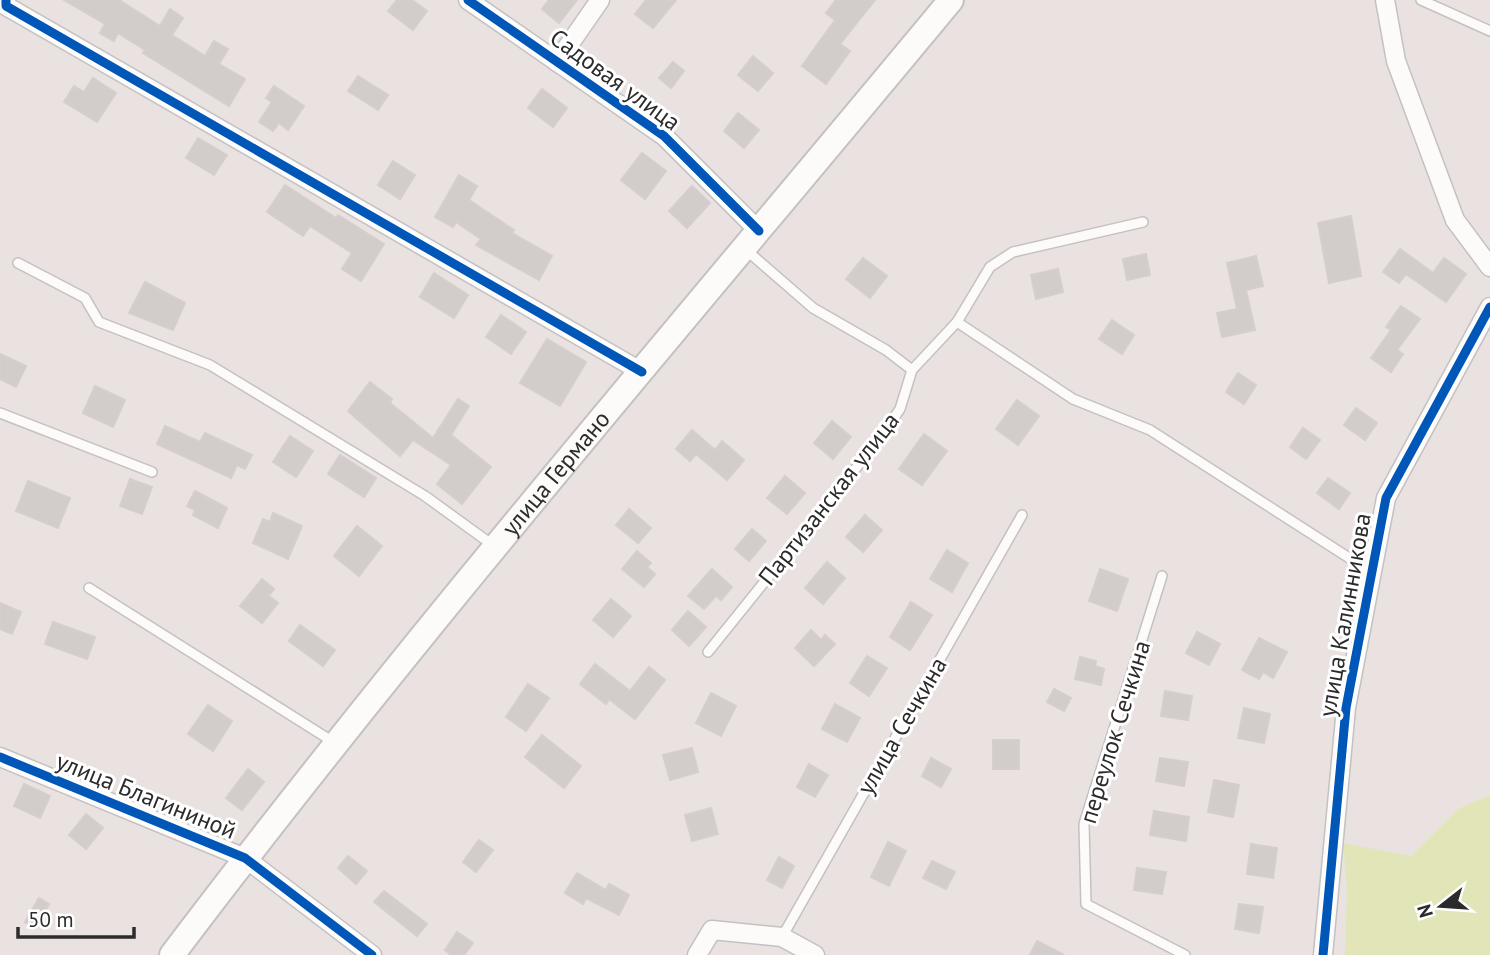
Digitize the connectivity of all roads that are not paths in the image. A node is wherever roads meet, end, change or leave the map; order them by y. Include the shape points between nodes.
1 (6, 0) edge
2 (468, 0) edge
3 (600, 0) edge
4 (951, 0) edge
5 (1385, 0) edge
6 (1421, 0) edge
7 (1490, 30) edge
8 (557, 62) junction
9 (1143, 222) dead end
10 (752, 240) junction
11 (18, 263) dead end
12 (1490, 267) edge
13 (1490, 307) edge
14 (957, 322) junction
15 (912, 370) junction
16 (642, 372) junction
17 (0, 412) edge
18 (152, 472) dead end
19 (1022, 515) dead end
20 (495, 547) junction
21 (1371, 572) junction
22 (1162, 576) dead end
23 (89, 588) dead end
24 (708, 652) dead end
25 (337, 744) junction
26 (0, 757) edge
27 (245, 858) junction
28 (782, 937) junction
29 (172, 955) edge
30 (372, 955) edge
31 (697, 955) edge
32 (815, 955) edge
33 (1185, 955) edge
34 (1323, 955) edge

1 - 16 street via 6,6
2 - 8 street, Садовая улица
3 - 8 street, Садовая улица
4 - 10 main road, улица Германо
5 - 12 street via 1396,61 1455,220
6 - 7 lane
8 - 10 street, Садовая улица via 664,136
9 - 14 lane via 1013,252 990,267
10 - 15 lane via 813,307
10 - 16 main road, улица Германо
11 - 20 lane via 85,298 99,323 210,365 425,496
13 - 21 street, улица Калинникова via 1387,498
14 - 15 lane
14 - 21 lane via 1073,399 1150,430
15 - 24 lane, Партизанская улица via 900,410 877,442
16 - 20 main road, улица Германо
17 - 18 lane
19 - 28 lane, улица Сечкина
20 - 25 main road, улица Германо
21 - 34 street, улица Калинникова via 1346,708
22 - 33 lane, переулок Сечкина via 1084,824 1086,904
23 - 25 lane
25 - 27 main road, улица Германо
26 - 27 street, улица Благининой
27 - 29 main road, улица Германо
27 - 30 street, улица Благининой
28 - 31 street via 712,930
28 - 32 street

